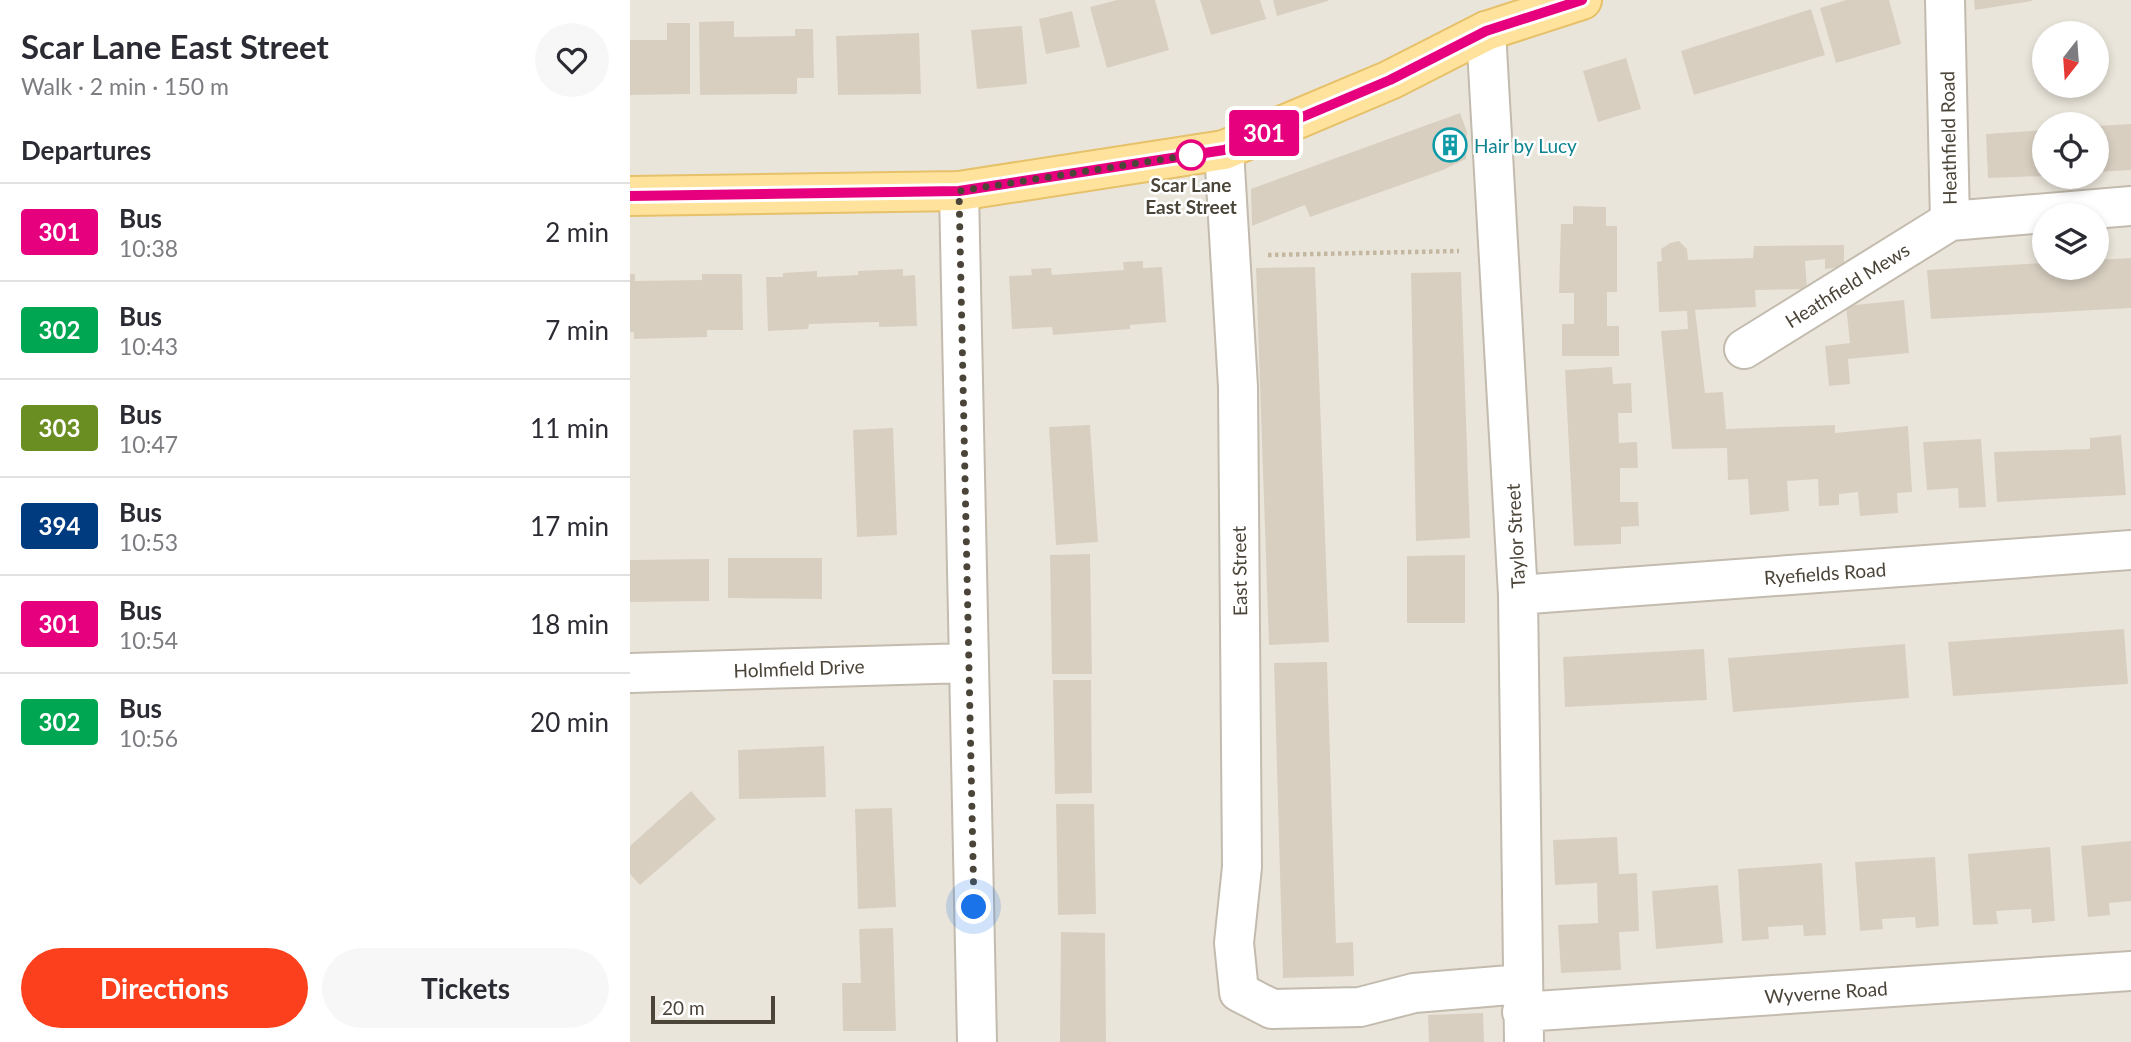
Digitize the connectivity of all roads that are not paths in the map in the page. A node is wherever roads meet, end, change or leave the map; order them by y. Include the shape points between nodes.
1 (1582, 0) edge
2 (1945, 0) edge
3 (1486, 31) junction
4 (1224, 150) junction
5 (959, 191) junction
6 (630, 196) edge
7 (2131, 206) edge
8 (1950, 220) junction
9 (1744, 349) dead end
10 (2131, 550) edge
11 (1518, 596) junction
12 (968, 663) junction
13 (630, 673) edge
14 (2131, 971) edge
15 (1360, 1007) joint
16 (1522, 1013) edge
17 (977, 1042) edge

1 - 3 main road
2 - 8 street, Heathfield Road
3 - 4 main road via 1390,80
3 - 11 street, Taylor Street
4 - 5 main road
4 - 15 street, East Street via 1238,387 1242,867 1234,943 1240,992 1272,1009
5 - 6 main road
5 - 12 street
7 - 8 street, Heathfield Road
8 - 9 street, Heathfield Mews
10 - 11 street, Ryefields Road
11 - 16 street, Taylor Street
12 - 13 street, Holmfield Drive
12 - 17 street
14 - 16 street, Wyverne Road
15 - 16 street, Wyverne Road via 1414,993

